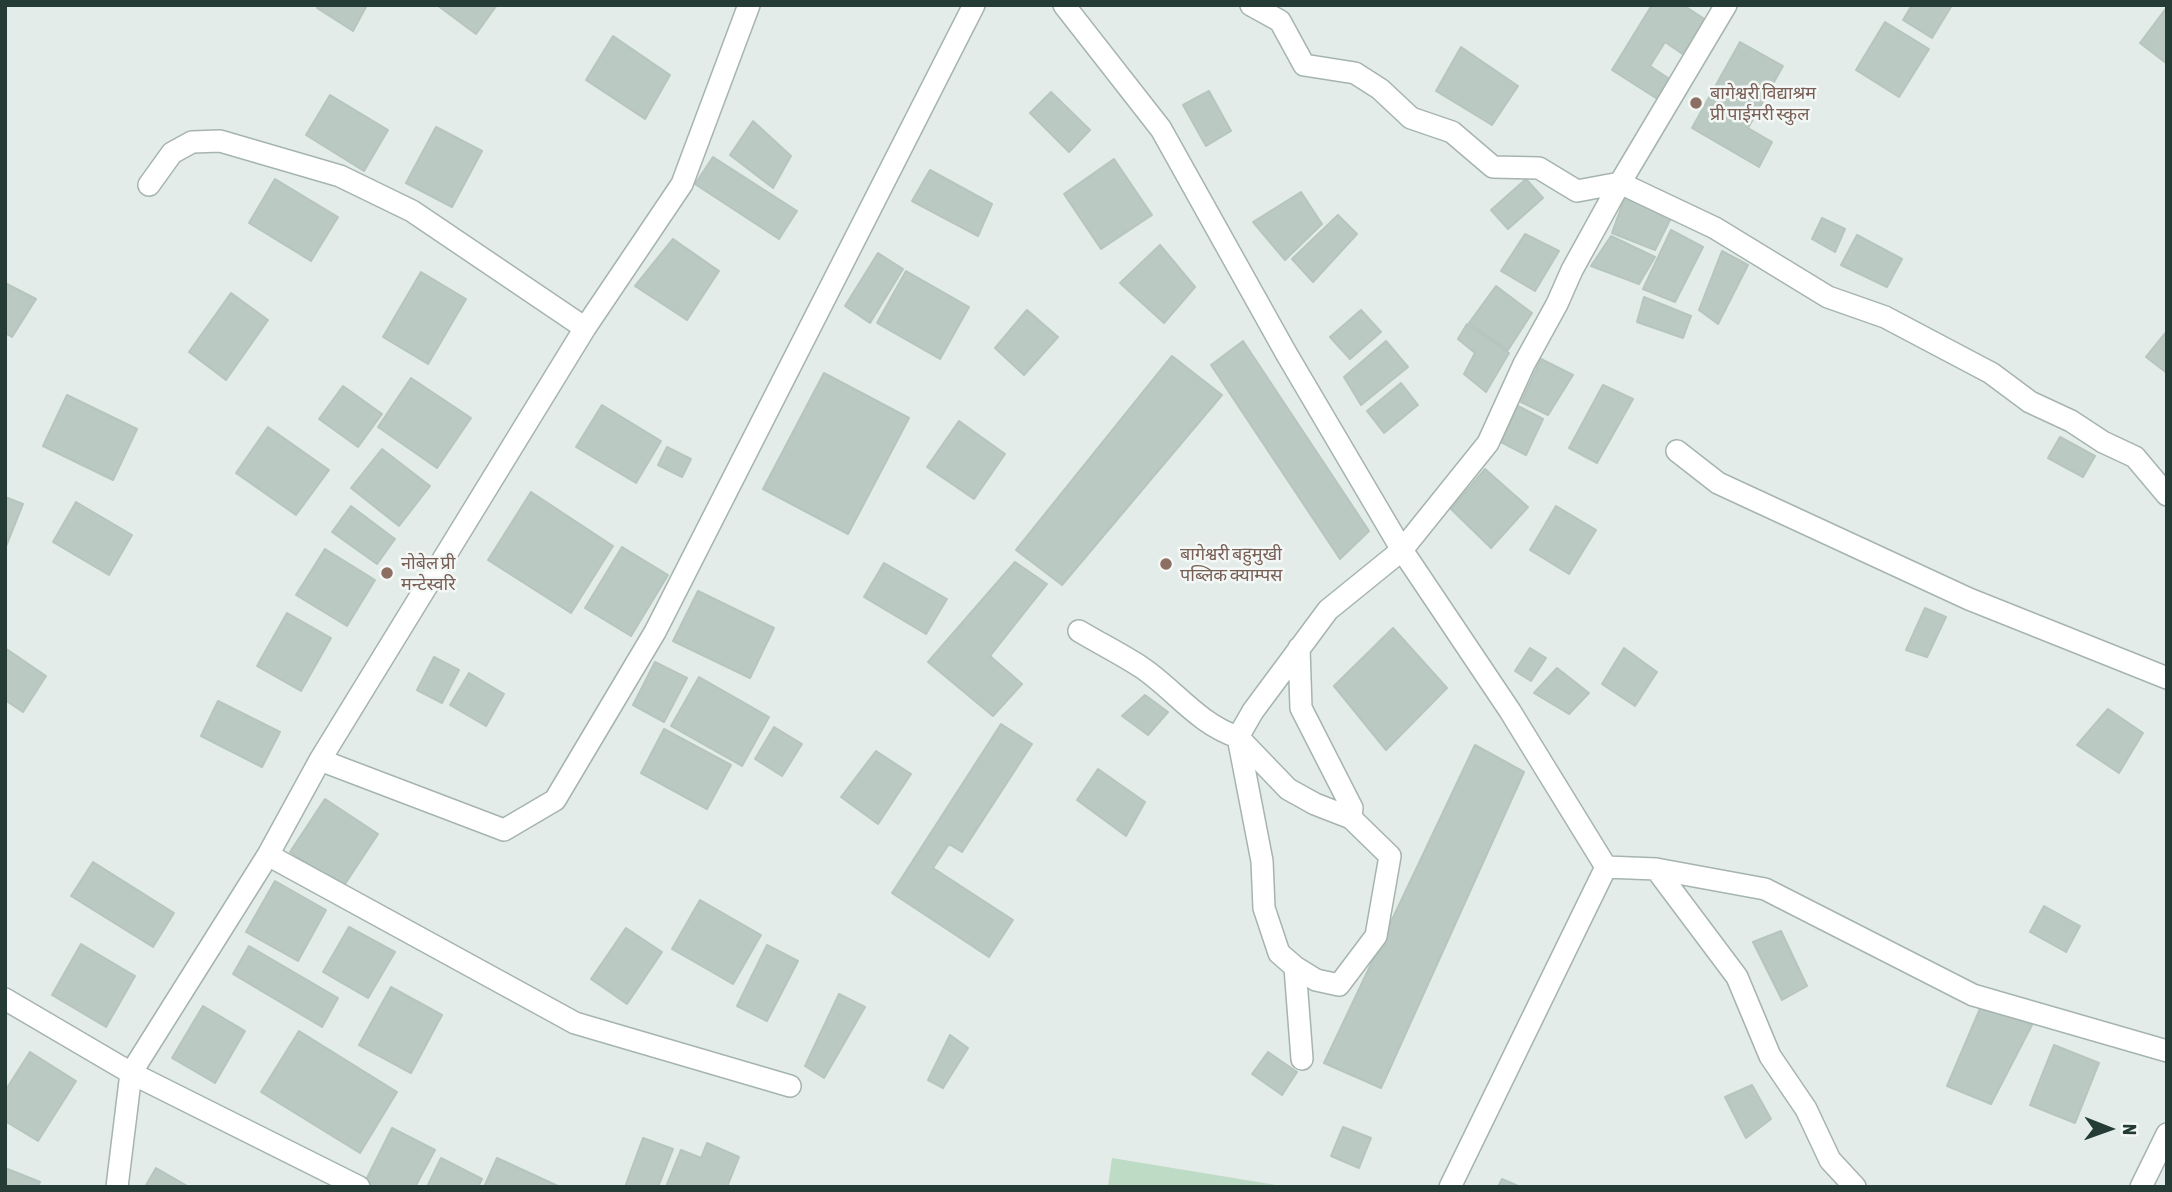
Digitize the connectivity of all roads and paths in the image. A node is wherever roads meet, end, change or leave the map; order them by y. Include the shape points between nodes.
1 (749, 5) edge
2 (974, 5) edge
3 (1064, 5) edge
4 (1251, 5) edge
5 (1726, 5) edge
6 (1620, 183) junction
7 (149, 185) dead end
8 (585, 328) junction
9 (1677, 451) dead end
10 (2167, 495) edge
11 (1402, 550) junction
12 (1079, 631) dead end
13 (1299, 648) junction
14 (2167, 678) edge
15 (1238, 737) junction
16 (320, 760) junction
17 (1351, 818) junction
18 (268, 855) junction
19 (1606, 867) junction
20 (1656, 869) junction
21 (1294, 967) junction
22 (5, 999) edge
23 (2167, 1051) edge
24 (1302, 1059) dead end
25 (131, 1073) junction
26 (790, 1086) dead end
27 (2167, 1134) edge
28 (117, 1187) edge
29 (359, 1187) edge
30 (1450, 1187) edge
31 (1855, 1187) edge
32 (2141, 1187) edge

1 - 8 street via 682,184
2 - 16 street via 655,632 555,800 504,830
3 - 11 street via 1161,129
4 - 6 street via 1280,20 1304,65 1355,73 1411,118 1452,132 1493,167 1539,168 1577,191
5 - 6 street
6 - 10 street via 1715,228 1828,297 1885,317 1992,373 2030,402 2135,457
6 - 11 street via 1524,364 1488,443
7 - 8 street via 172,153 192,142 220,141 340,176 412,211
8 - 16 street
9 - 14 street via 1718,483 1969,599
11 - 13 street via 1328,610
11 - 19 street via 1510,711
12 - 15 street via 1142,667 1195,713
13 - 15 street
13 - 17 street via 1301,708 1352,807
15 - 17 street via 1288,789
15 - 21 street via 1262,860 1264,908 1279,953
16 - 18 street
17 - 21 street via 1390,856 1376,936 1339,985 1316,980
18 - 25 street
18 - 26 street via 575,1023
19 - 20 street
19 - 30 street
20 - 23 street via 1765,889 1973,995
20 - 31 street via 1737,977 1770,1056 1807,1109 1830,1160
21 - 24 street
22 - 25 street
25 - 28 street
25 - 29 street
27 - 32 street

